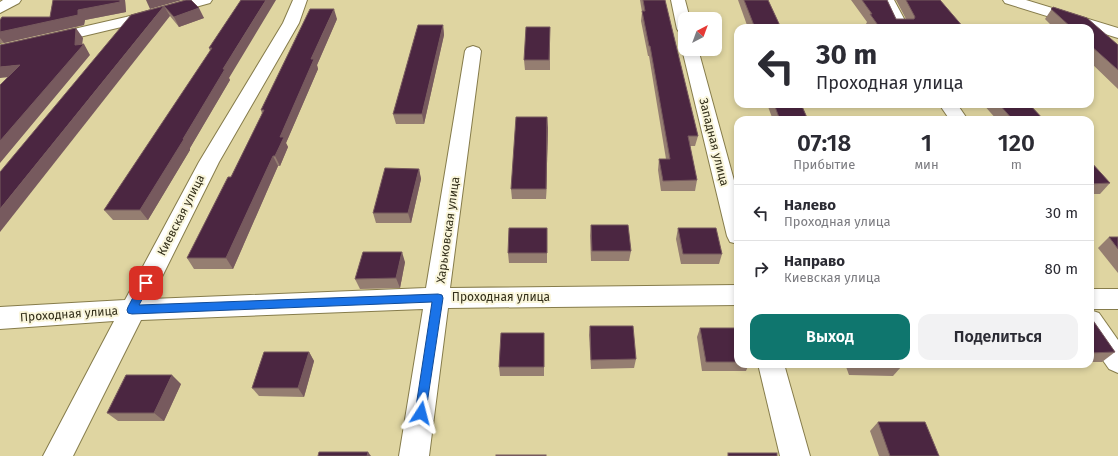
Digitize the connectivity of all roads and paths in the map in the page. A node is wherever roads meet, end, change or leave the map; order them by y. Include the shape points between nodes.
1 (14, 0) edge
2 (205, 0) edge
3 (300, 0) edge
4 (678, 0) edge
5 (887, 0) edge
6 (1010, 0) edge
7 (0, 8) edge
8 (681, 12) edge
9 (129, 21) junction
10 (900, 24) edge
11 (1089, 24) edge
12 (1094, 26) edge
13 (1118, 33) edge
14 (114, 40) edge
15 (0, 49) edge
16 (473, 51) dead end
17 (692, 56) edge
18 (734, 220) edge
19 (734, 295) edge
20 (438, 298) junction
21 (1094, 299) edge
22 (1118, 299) edge
23 (132, 310) junction
24 (0, 318) edge
25 (1094, 327) edge
26 (1118, 361) edge
27 (772, 368) edge
28 (58, 456) edge
29 (414, 456) edge
30 (794, 456) edge

1 - 7 street
2 - 9 street
3 - 23 street, Киевская улица via 291,23 209,162
4 - 8 street
5 - 10 street
6 - 11 street
9 - 14 street
9 - 15 street
12 - 13 street
16 - 20 street, Харьковская улица
17 - 18 street, Западная улица
19 - 20 street, Проходная улица
20 - 23 street, Проходная улица
20 - 29 street, Харьковская улица
21 - 22 street
23 - 24 street, Проходная улица
23 - 28 street, Киевская улица
25 - 26 street
27 - 30 street

